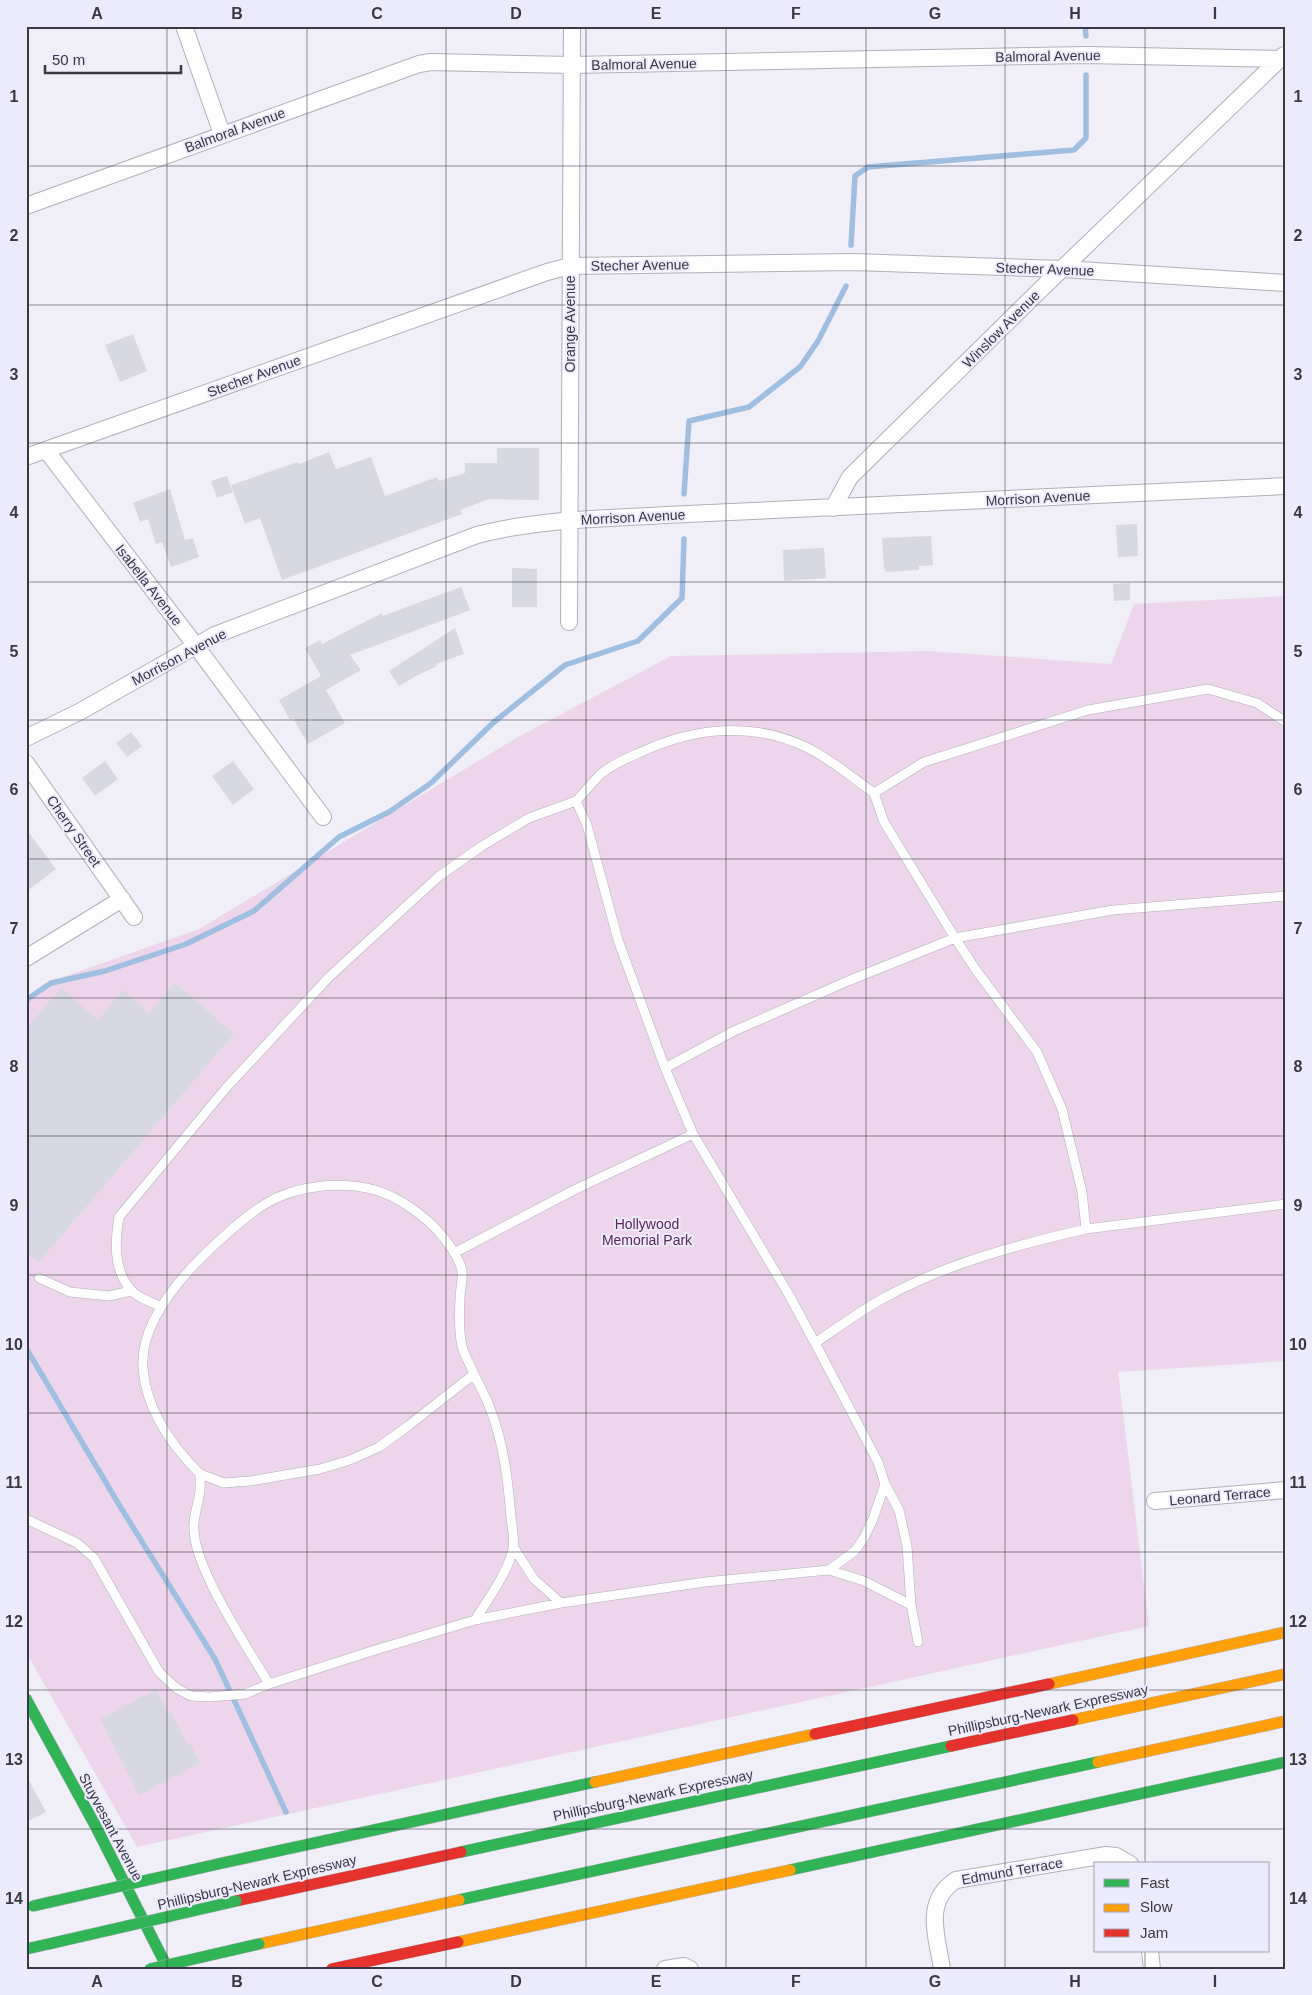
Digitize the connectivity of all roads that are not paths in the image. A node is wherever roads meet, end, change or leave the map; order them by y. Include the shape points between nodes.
1 (184, 26) edge
2 (572, 26) edge
3 (1284, 57) edge
4 (572, 66) junction
5 (222, 134) junction
6 (26, 206) edge
7 (570, 266) junction
8 (1063, 269) junction
9 (1286, 283) edge
10 (46, 450) junction
11 (26, 457) edge
12 (1286, 486) edge
13 (833, 508) junction
14 (569, 521) junction
15 (569, 622) dead end
16 (196, 646) junction
17 (1286, 722) edge
18 (26, 738) edge
19 (26, 763) edge
20 (874, 793) junction
21 (576, 801) junction
22 (322, 817) dead end
23 (1286, 896) edge
24 (122, 899) junction
25 (134, 917) dead end
26 (955, 938) junction
27 (26, 958) edge
28 (665, 1068) junction
29 (693, 1134) junction
30 (1286, 1204) edge
31 (1086, 1228) junction
32 (454, 1253) junction
33 (39, 1278) dead end
34 (131, 1291) junction
35 (161, 1307) junction
36 (815, 1343) junction
37 (474, 1374) junction
38 (200, 1474) junction
39 (885, 1484) junction
40 (1286, 1490) edge
41 (1155, 1501) dead end
42 (26, 1519) edge
43 (514, 1548) junction
44 (829, 1570) junction
45 (561, 1603) junction
46 (912, 1605) junction
47 (474, 1620) junction
48 (1286, 1632) edge
49 (918, 1642) dead end
50 (1286, 1674) edge
51 (269, 1684) junction
52 (26, 1699) edge
53 (1286, 1721) edge
54 (1286, 1762) edge
55 (1126, 1862) edge
56 (30, 1907) edge
57 (26, 1949) edge
58 (1150, 1952) edge
59 (150, 1969) edge
60 (168, 1969) edge
61 (332, 1969) edge
62 (665, 1969) edge
63 (690, 1969) edge
64 (942, 1969) edge
65 (1152, 1969) edge

1 - 5 street
2 - 4 street, Orange Avenue
3 - 4 street, Balmoral Avenue via 1086,55
3 - 8 street, Winslow Avenue
4 - 5 street, Balmoral Avenue via 419,64
4 - 7 street, Orange Avenue
5 - 6 street, Balmoral Avenue
7 - 8 street, Stecher Avenue via 853,262
7 - 10 street, Stecher Avenue
7 - 14 street, Orange Avenue
8 - 9 street, Stecher Avenue
8 - 13 street, Winslow Avenue via 850,477
10 - 11 street, Stecher Avenue
10 - 16 street, Isabella Avenue
12 - 13 street, Morrison Avenue
13 - 14 street, Morrison Avenue
14 - 15 street, Orange Avenue
14 - 16 street, Morrison Avenue via 504,528 477,535 215,635
16 - 18 street, Morrison Avenue
16 - 22 street, Isabella Avenue
17 - 20 lane via 1257,703 1208,689 1180,693 1088,710 933,759
19 - 24 street, Cherry Street
20 - 21 lane via 808,748 784,738 734,729 689,734 648,748 603,772
20 - 26 lane via 884,822
21 - 28 lane via 587,825 618,940
21 - 34 lane via 528,818 438,877 329,977 226,1088 119,1217 115,1240 119,1270
23 - 26 lane via 1113,910
24 - 25 street, Cherry Street
24 - 27 street
26 - 28 lane via 734,1031
26 - 31 lane via 1037,1052 1062,1109 1082,1192
28 - 29 lane
29 - 32 lane via 576,1189
29 - 36 lane
30 - 31 lane
31 - 36 lane via 1015,1246 937,1273 882,1300
32 - 35 lane via 443,1236 424,1218 377,1191 354,1186 322,1186 293,1191 267,1203 236,1225 182,1278
32 - 37 lane via 462,1271 459,1315 462,1349
33 - 34 lane via 70,1292 109,1296
34 - 35 lane
35 - 38 lane via 147,1334 143,1367 148,1392 160,1423 183,1457
36 - 39 lane via 875,1454
37 - 38 lane via 378,1447 350,1460 320,1470 250,1481 224,1483
37 - 43 lane via 491,1409 500,1440 508,1476
38 - 51 lane via 200,1496 194,1515 199,1554 207,1575
39 - 44 lane via 880,1504 865,1536 855,1551
39 - 46 lane via 899,1510 908,1546
40 - 41 street, Leonard Terrace
42 - 51 lane via 69,1539 94,1558 159,1672 176,1688 190,1696 209,1698 245,1694
43 - 45 lane via 534,1580
43 - 47 lane via 498,1584
44 - 45 lane via 705,1582
44 - 46 lane via 864,1581
45 - 47 lane
46 - 49 lane
47 - 51 lane
48 - 56 main road, Phillipsburg-Newark Expressway, bridge
50 - 57 main road, Phillipsburg-Newark Expressway, bridge
52 - 60 main road, Stuyvesant Avenue
53 - 59 main road, bridge
54 - 61 main road
55 - 64 street, Edmund Terrace via 1106,1855 956,1880 947,1886 935,1904
58 - 65 street
62 - 63 street via 684,1966

